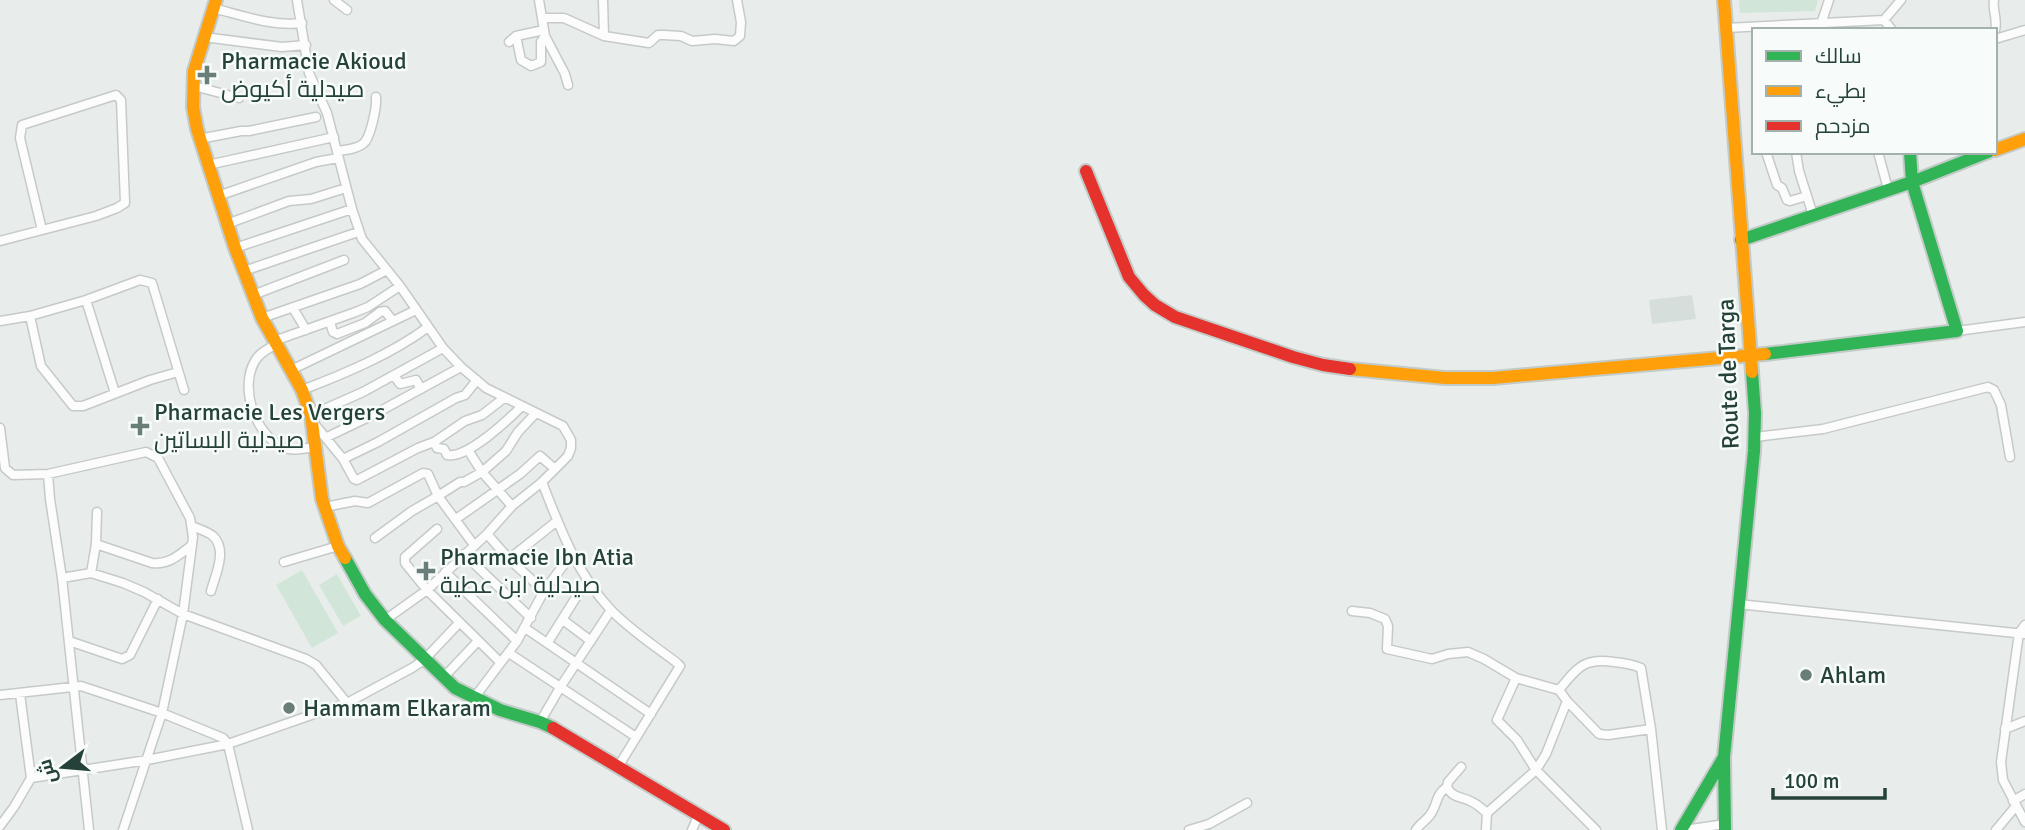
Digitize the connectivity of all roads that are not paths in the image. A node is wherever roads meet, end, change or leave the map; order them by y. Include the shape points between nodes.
1 (297, 0) edge
2 (334, 0) edge
3 (539, 0) edge
4 (603, 0) edge
5 (737, 0) edge
6 (1724, 0) edge
7 (1829, 0) edge
8 (1901, 0) edge
9 (1994, 0) edge
10 (215, 4) edge
11 (347, 10) dead end
12 (543, 18) junction
13 (1884, 20) junction
14 (302, 23) junction
15 (1821, 24) junction
16 (1726, 28) junction
17 (1890, 28) edge
18 (1995, 28) edge
19 (2025, 30) edge
20 (545, 33) junction
21 (604, 36) junction
22 (204, 37) junction
23 (1997, 38) edge
24 (306, 45) junction
25 (568, 85) dead end
26 (194, 86) junction
27 (376, 97) dead end
28 (239, 98) dead end
29 (316, 117) dead end
30 (334, 137) junction
31 (200, 139) junction
32 (2025, 139) edge
33 (1997, 149) edge
34 (1767, 154) edge
35 (1796, 154) edge
36 (1879, 154) edge
37 (1910, 154) edge
38 (1983, 154) edge
39 (337, 155) junction
40 (208, 165) junction
41 (1086, 171) dead end
42 (1912, 181) junction
43 (346, 188) junction
44 (1888, 189) junction
45 (218, 196) junction
46 (1807, 196) junction
47 (352, 209) junction
48 (1813, 215) junction
49 (227, 224) junction
50 (42, 230) junction
51 (358, 232) junction
52 (1741, 240) junction
53 (0, 241) edge
54 (234, 248) junction
55 (344, 260) dead end
56 (387, 270) junction
57 (244, 271) junction
58 (400, 286) junction
59 (253, 295) junction
60 (86, 300) junction
61 (293, 308) junction
62 (416, 310) junction
63 (30, 316) junction
64 (262, 318) junction
65 (0, 321) edge
66 (393, 321) junction
67 (330, 322) junction
68 (2025, 323) edge
69 (428, 327) junction
70 (306, 330) junction
71 (1957, 331) junction
72 (275, 343) junction
73 (443, 348) junction
74 (1752, 356) junction
75 (461, 367) junction
76 (291, 370) junction
77 (178, 372) junction
78 (394, 375) junction
79 (477, 380) junction
80 (421, 389) junction
81 (184, 390) dead end
82 (302, 390) junction
83 (115, 393) junction
84 (504, 398) junction
85 (522, 406) junction
86 (536, 413) junction
87 (312, 418) junction
88 (0, 428) edge
89 (1755, 437) junction
90 (327, 438) junction
91 (434, 442) junction
92 (315, 446) junction
93 (468, 450) junction
94 (2010, 457) dead end
95 (343, 459) junction
96 (555, 469) junction
97 (482, 472) junction
98 (48, 474) junction
99 (4, 475) edge
100 (542, 482) junction
101 (498, 489) junction
102 (438, 496) junction
103 (512, 506) junction
104 (325, 507) junction
105 (97, 512) dead end
106 (456, 519) junction
107 (557, 521) junction
108 (192, 526) junction
109 (437, 529) dead end
110 (487, 534) junction
111 (375, 538) dead end
112 (96, 544) junction
113 (192, 545) junction
114 (474, 545) junction
115 (338, 546) junction
116 (464, 554) junction
117 (571, 555) junction
118 (509, 559) junction
119 (284, 562) dead end
120 (445, 572) junction
121 (91, 573) junction
122 (62, 578) junction
123 (587, 580) junction
124 (427, 590) junction
125 (211, 591) dead end
126 (544, 591) junction
127 (158, 599) junction
128 (1738, 604) junction
129 (611, 610) junction
130 (1352, 611) dead end
131 (183, 614) junction
132 (531, 618) junction
133 (385, 620) junction
134 (563, 620) junction
135 (459, 623) junction
136 (2025, 625) edge
137 (525, 628) junction
138 (2022, 633) edge
139 (69, 641) junction
140 (478, 641) junction
141 (517, 641) junction
142 (592, 641) junction
143 (548, 642) junction
144 (509, 653) junction
145 (424, 660) junction
146 (500, 662) junction
147 (577, 663) junction
148 (443, 678) junction
149 (1516, 678) junction
150 (561, 687) junction
151 (74, 688) junction
152 (1559, 690) junction
153 (20, 694) junction
154 (0, 695) edge
155 (474, 698) junction
156 (1567, 701) junction
157 (347, 703) junction
158 (162, 713) junction
159 (651, 714) junction
160 (2025, 721) edge
161 (540, 722) junction
162 (1651, 729) junction
163 (2005, 729) junction
164 (636, 737) junction
165 (228, 744) junction
166 (1724, 757) junction
167 (147, 760) junction
168 (618, 767) junction
169 (1461, 767) dead end
170 (82, 769) junction
171 (1536, 770) junction
172 (31, 778) junction
173 (1447, 787) junction
174 (2025, 794) edge
175 (1247, 803) dead end
176 (2015, 804) junction
177 (1487, 813) junction
178 (698, 816) junction
179 (2025, 822) edge
180 (0, 826) edge
181 (1725, 827) edge
182 (89, 830) edge
183 (123, 830) edge
184 (248, 830) edge
185 (692, 830) edge
186 (724, 830) edge
187 (1189, 830) edge
188 (1416, 830) edge
189 (1486, 830) edge
190 (1596, 830) edge
191 (1662, 830) edge
192 (1683, 830) edge
193 (1996, 830) edge

1 - 14 street
2 - 11 street
3 - 12 street
4 - 21 street
5 - 21 street via 740,36 734,41 658,35 649,43
6 - 16 street, Route de Targa
7 - 15 street
8 - 13 street
9 - 18 street
10 - 14 street via 273,22
10 - 22 street
12 - 20 street
12 - 21 street via 564,18
13 - 15 street
13 - 17 street
14 - 24 street
15 - 16 street
16 - 52 street, Route de Targa
19 - 23 street
20 - 20 street via 512,39 524,64 541,62
20 - 25 street
22 - 24 street via 282,47
22 - 26 street
24 - 30 street via 309,73
26 - 28 street
26 - 31 street
27 - 39 street via 365,142
29 - 31 street
30 - 39 street
30 - 40 street
31 - 40 street
32 - 33 street
34 - 46 street via 1788,201
35 - 46 street
36 - 44 street
37 - 42 street
38 - 42 street
39 - 43 street
39 - 45 street
40 - 45 street
41 - 74 street via 1129,276 1148,301 1175,317 1293,357 1353,369 1491,379
42 - 44 street
42 - 71 street
43 - 47 street
43 - 49 street via 311,200 289,201
44 - 48 street
45 - 49 street
46 - 48 street
47 - 51 street
47 - 54 street
48 - 52 street
49 - 54 street
50 - 50 street via 20,138 22,125 120,97 125,203
50 - 53 street
51 - 56 street
51 - 57 street
52 - 74 street, Route de Targa
54 - 57 street
55 - 59 street
56 - 58 street
56 - 61 street
57 - 59 street
58 - 62 street
58 - 67 street via 368,307
59 - 64 street
60 - 63 street
60 - 77 street via 140,280 152,283
60 - 83 street
61 - 64 street
61 - 70 street
62 - 66 street
62 - 69 street
63 - 65 street
63 - 83 street via 41,366 73,406
64 - 72 street
66 - 67 street via 385,311 380,312 337,334
66 - 76 street
67 - 70 street
68 - 71 street
69 - 73 street
69 - 82 street via 341,375
70 - 72 street
71 - 74 street
72 - 76 street
72 - 92 street via 254,362 249,391 255,418 281,447
73 - 75 street
73 - 78 street
74 - 89 street, Route de Targa
75 - 79 street
75 - 80 street
76 - 82 street
77 - 81 street
77 - 83 street
78 - 80 street via 400,384 416,380
78 - 87 street
79 - 84 street
79 - 95 street via 465,395
80 - 90 street
82 - 87 street
84 - 85 street
84 - 91 street
85 - 86 street
85 - 93 street
86 - 96 street via 563,426 571,440 568,456
86 - 97 street via 506,451
87 - 90 street
87 - 92 street
88 - 99 street
89 - 94 street via 1822,429 1988,387 2001,405
89 - 128 street, Route de Targa
90 - 95 street
91 - 93 street via 450,456
91 - 95 street via 357,480
92 - 104 street
93 - 97 street
96 - 100 street
96 - 101 street via 540,456
97 - 101 street
97 - 102 street
98 - 99 street
98 - 108 street via 146,452 158,458
98 - 122 street
100 - 103 street
100 - 107 street
101 - 103 street
101 - 106 street
102 - 104 street via 428,474 423,473 368,503
102 - 106 street
102 - 111 street
103 - 110 street
104 - 115 street
105 - 112 street
106 - 114 street
107 - 117 street
107 - 118 street
108 - 113 street
108 - 125 street via 218,543 219,563
109 - 124 street via 404,560
110 - 114 street
110 - 118 street
112 - 113 street via 160,564
112 - 121 street
113 - 131 street
114 - 116 street
115 - 119 street
115 - 133 street
116 - 120 street
116 - 132 street
117 - 123 street
117 - 126 street
118 - 126 street
120 - 124 street
120 - 141 street
121 - 122 street
121 - 127 street
122 - 139 street
123 - 129 street
123 - 134 street
124 - 133 street
124 - 135 street
126 - 132 street
127 - 131 street
127 - 139 street via 127,657
128 - 138 street
128 - 166 street, Route de Targa
129 - 142 street
129 - 159 street via 679,664
130 - 149 street via 1385,619 1387,649 1432,659 1468,652
131 - 157 street via 306,659
131 - 158 street
132 - 137 street
133 - 145 street
134 - 142 street
134 - 143 street
135 - 140 street
135 - 145 street
136 - 138 street
137 - 141 street
137 - 143 street
138 - 163 street
139 - 151 street
140 - 146 street
140 - 148 street
141 - 144 street
142 - 147 street
143 - 147 street
144 - 146 street
144 - 150 street
145 - 148 street
145 - 157 street
146 - 155 street
147 - 150 street
147 - 159 street
148 - 155 street
149 - 152 street
149 - 171 street via 1497,720
150 - 161 street
150 - 164 street
151 - 153 street
151 - 158 street via 81,686
151 - 170 street
152 - 156 street
152 - 162 street via 1576,670 1593,660 1637,666 1643,673
153 - 154 street
153 - 172 street
155 - 161 street
156 - 162 street via 1599,734
156 - 171 street
157 - 165 street
158 - 165 street
158 - 167 street
159 - 164 street
160 - 163 street
161 - 168 street
162 - 191 street
163 - 176 street via 2001,770
164 - 168 street
165 - 167 street
165 - 184 street
166 - 181 street, Route de Targa
166 - 192 street
167 - 170 street
167 - 183 street
168 - 178 street
169 - 173 street
170 - 172 street
170 - 182 street
171 - 177 street
171 - 190 street
172 - 180 street
173 - 177 street
173 - 188 street via 1432,814
174 - 176 street
175 - 187 street
176 - 179 street
176 - 193 street
177 - 189 street
178 - 185 street
178 - 186 street
181 - 192 street

